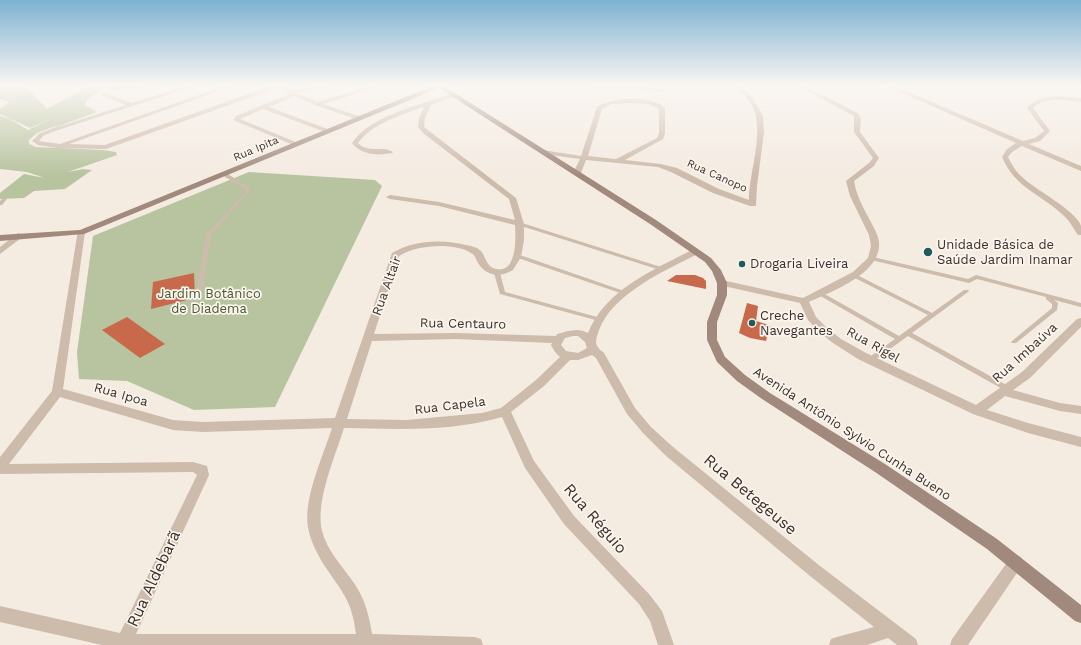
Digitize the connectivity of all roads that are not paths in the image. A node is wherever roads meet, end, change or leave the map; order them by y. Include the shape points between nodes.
1 (102, 115) edge
2 (146, 115) edge
3 (194, 115) edge
4 (243, 115) edge
5 (286, 115) edge
6 (350, 115) edge
7 (366, 115) edge
8 (402, 115) edge
9 (423, 115) edge
10 (485, 115) edge
11 (597, 115) edge
12 (662, 115) edge
13 (759, 115) edge
14 (856, 115) edge
15 (957, 115) edge
16 (1034, 115) edge
17 (359, 118) junction
18 (328, 131) junction
19 (1022, 143) junction
20 (296, 144) junction
21 (57, 146) junction
22 (390, 152) dead end
23 (543, 152) junction
24 (584, 158) junction
25 (618, 160) junction
26 (1081, 168) edge
27 (577, 173) junction
28 (224, 174) junction
29 (390, 197) dead end
30 (5, 199) dead end
31 (0, 204) edge
32 (520, 224) junction
33 (81, 232) junction
34 (1081, 233) edge
35 (18, 236) junction
36 (0, 238) edge
37 (0, 251) edge
38 (695, 252) junction
39 (517, 256) junction
40 (873, 259) junction
41 (662, 269) junction
42 (497, 272) junction
43 (853, 276) junction
44 (722, 283) junction
45 (966, 291) dead end
46 (199, 292) dead end
47 (626, 293) junction
48 (819, 293) junction
49 (1045, 296) junction
50 (804, 301) junction
51 (1081, 305) edge
52 (932, 315) junction
53 (598, 320) junction
54 (1081, 321) edge
55 (908, 332) junction
56 (573, 333) junction
57 (369, 338) junction
58 (899, 339) junction
59 (558, 340) junction
60 (1014, 342) dead end
61 (591, 344) junction
62 (568, 356) junction
63 (870, 360) junction
64 (1006, 391) junction
65 (58, 392) junction
66 (1081, 410) edge
67 (505, 411) junction
68 (977, 412) junction
69 (339, 423) junction
70 (1081, 442) edge
71 (0, 466) edge
72 (0, 469) edge
73 (1016, 562) junction
74 (0, 614) edge
75 (1081, 615) edge
76 (889, 630) junction
77 (124, 642) junction
78 (365, 642) junction
79 (239, 643) edge
80 (475, 645) edge
81 (666, 645) edge
82 (837, 645) edge
83 (910, 645) edge
84 (958, 645) edge

1 - 21 street via 50,131 35,141
2 - 21 street
3 - 21 street via 106,147
4 - 20 street via 236,120
5 - 18 street
6 - 17 street
7 - 17 main road, Rua Ipita
8 - 22 street via 362,133 355,143 367,151
9 - 32 street via 421,127 425,132 512,198
10 - 23 main road
11 - 24 street
12 - 25 street via 660,139
13 - 25 street, Rua Canopo via 761,132 753,204 659,164
14 - 40 street via 857,132 876,158 850,181 873,237 876,249
15 - 19 street
16 - 19 street via 1045,126 1047,132 1037,140
17 - 18 main road, Rua Ipita
18 - 20 main road, Rua Ipita
19 - 26 street
19 - 34 street via 1010,149 1005,158 1007,166 1069,217
20 - 28 main road, Rua Ipita
23 - 24 street, Rua Canopo
23 - 27 main road
24 - 25 street, Rua Canopo
24 - 27 street
27 - 38 main road
28 - 33 main road, Rua Ipita
28 - 46 lane via 248,191 209,235
29 - 32 street via 439,204
30 - 31 lane
32 - 39 street
32 - 41 lane
33 - 35 main road, Rua Ipita
33 - 65 street
35 - 36 main road, Rua Ipita
35 - 37 street
38 - 41 street
38 - 44 main road via 708,260
39 - 42 street via 511,268
39 - 47 lane
40 - 43 street
40 - 49 lane via 968,281 976,277
41 - 47 street
42 - 53 lane via 502,293
42 - 57 street, Rua Altair via 483,265 478,252 463,245 422,245 400,251 395,255
43 - 48 street
43 - 52 lane
44 - 50 street
44 - 73 main road, Avenida Antônio Sylvio Cunha Bueno via 722,295 712,322 712,340 721,359 741,378 880,468
45 - 52 lane
47 - 53 street
48 - 50 street
48 - 58 lane
49 - 51 lane
49 - 60 lane via 1055,303 1055,309
50 - 63 street, Rua Rigel via 812,318 822,329
52 - 55 lane
53 - 56 street
53 - 61 street
54 - 64 street, Rua Imbaúva
55 - 58 lane
55 - 64 lane
56 - 59 street via 566,334
56 - 61 street via 580,333
57 - 59 street, Rua Centauro via 456,336
57 - 69 street, Rua Altair
58 - 63 lane
59 - 62 street via 558,350
61 - 62 street via 582,356
61 - 76 street, Rua Betegeuse via 632,411 652,435
62 - 67 street, Rua Capela
63 - 68 street, Rua Rigel
64 - 66 street via 1060,407
64 - 68 street, Rua Imbaúva
65 - 69 street, Rua Ipoa via 173,425 203,427
65 - 71 street
67 - 69 street, Rua Capela via 482,418 407,425
67 - 81 street, Rua Réguio via 529,464 569,520 644,599 656,617
68 - 70 street
69 - 78 street, Rua Altair via 318,494 314,521 318,537 355,599
72 - 77 street, Rua Aldebarã via 194,467 202,470 203,475
73 - 75 main road, Avenida Antônio Sylvio Cunha Bueno
73 - 84 street
74 - 77 street
76 - 82 street
76 - 83 street, Rua Betegeuse
77 - 79 street, Rua Aldebarã
78 - 79 street, Rua Aldebarã
78 - 80 street, Rua Aldebarã

